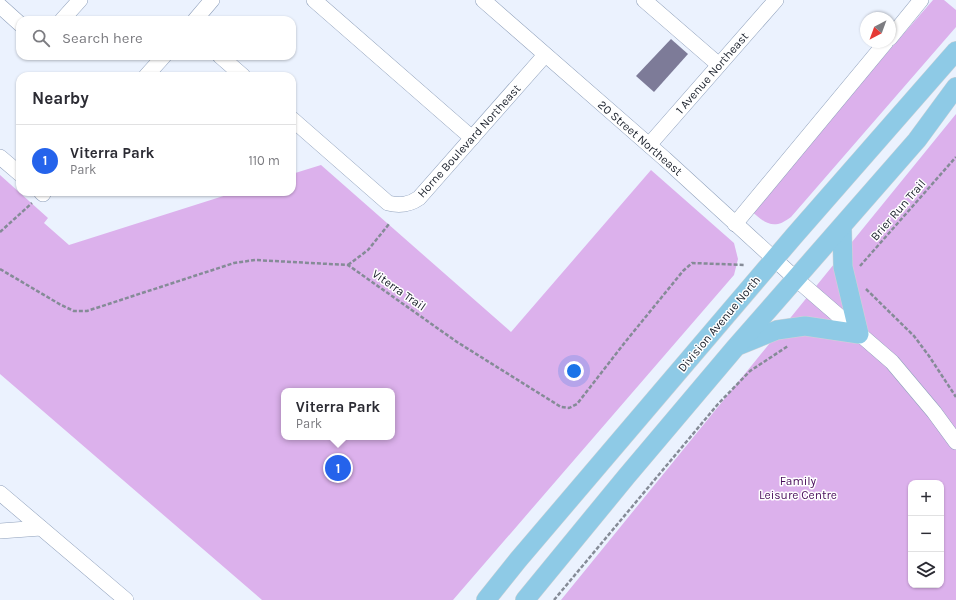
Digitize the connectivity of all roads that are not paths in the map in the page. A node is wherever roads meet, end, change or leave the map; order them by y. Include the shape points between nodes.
1 (80, 0) edge
2 (212, 0) edge
3 (314, 0) edge
4 (482, 0) edge
5 (644, 0) edge
6 (776, 0) edge
7 (921, 0) edge
8 (0, 6) edge
9 (66, 16) edge
10 (198, 16) edge
11 (16, 20) edge
12 (896, 31) edge
13 (881, 48) edge
14 (956, 51) edge
15 (546, 55) junction
16 (160, 60) edge
17 (225, 60) edge
18 (719, 65) junction
19 (150, 72) edge
20 (238, 72) edge
21 (956, 87) edge
22 (296, 122) edge
23 (472, 138) junction
24 (649, 145) junction
25 (0, 157) edge
26 (16, 171) edge
27 (735, 224) junction
28 (842, 228) junction
29 (774, 260) junction
30 (795, 278) junction
31 (859, 334) junction
32 (735, 348) junction
33 (956, 442) edge
34 (0, 493) edge
35 (41, 528) junction
36 (0, 531) edge
37 (126, 600) edge
38 (486, 600) edge
39 (525, 600) edge

1 - 9 street
2 - 10 street
3 - 23 street
4 - 15 street, 20 Street Northeast
5 - 18 street
6 - 18 street, 1 Avenue Northeast
7 - 12 street
8 - 11 street
13 - 27 street
14 - 29 main road, Division Avenue North
15 - 23 street, Horne Boulevard Northeast
15 - 24 street, 20 Street Northeast
16 - 19 street
17 - 20 street
18 - 24 street, 1 Avenue Northeast
21 - 28 main road via 917,140
22 - 23 street, Horne Boulevard Northeast via 388,203 396,205 412,203 419,198
24 - 27 street, 20 Street Northeast
25 - 26 street
27 - 29 street, 20 Street Northeast
28 - 30 main road
28 - 31 main road via 842,267
29 - 30 street, 20 Street Northeast
29 - 38 main road, Division Avenue North
30 - 31 street, 20 Street Northeast
30 - 32 main road
31 - 32 main road via 805,326 793,327 777,330
31 - 33 street, 20 Street Northeast via 892,362
32 - 39 main road
34 - 35 street
35 - 36 street
35 - 37 street

